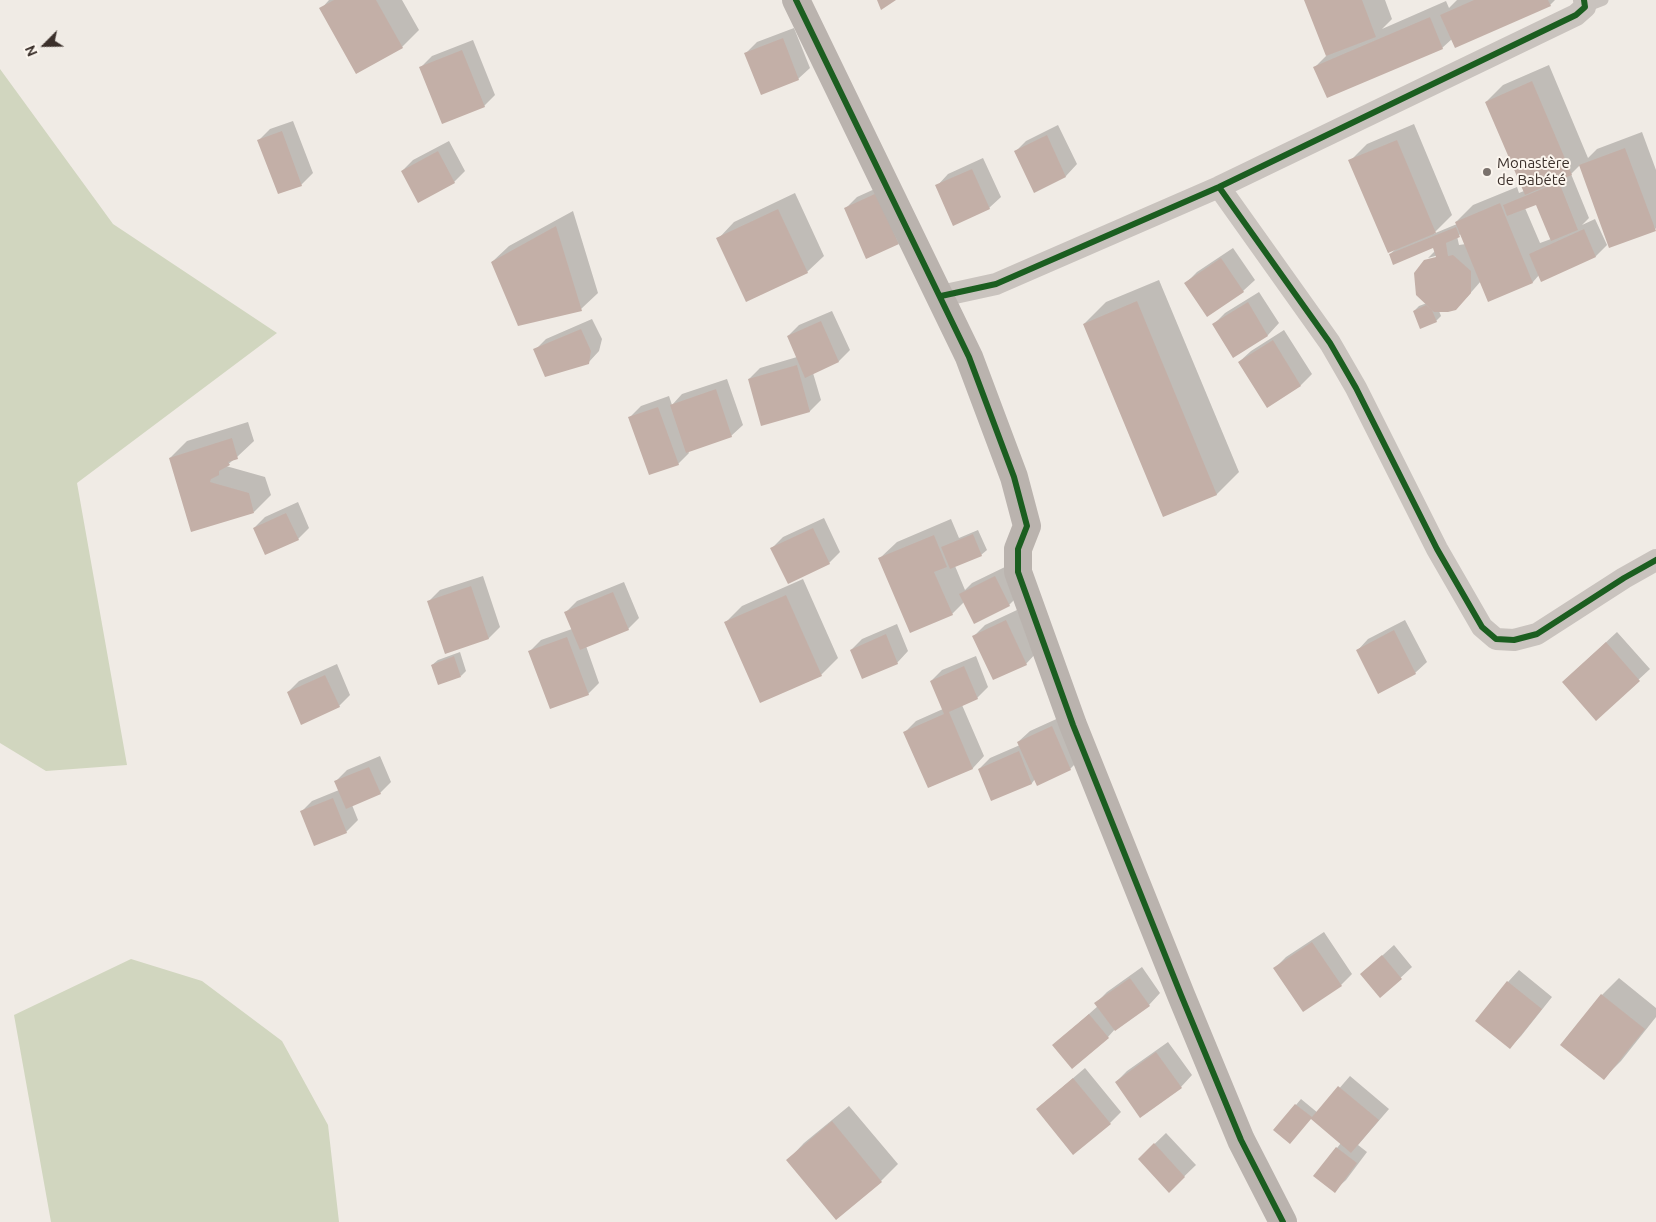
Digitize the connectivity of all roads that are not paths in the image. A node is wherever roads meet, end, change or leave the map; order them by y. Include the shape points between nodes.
1 (796, 0) edge
2 (1590, 2) edge
3 (1219, 187) junction
4 (941, 296) junction
5 (1656, 560) edge
6 (1283, 1222) edge

1 - 4 street
2 - 3 street via 1576,15
3 - 4 street via 996,284
3 - 5 street via 1330,343 1437,549 1482,627 1496,639 1514,640 1537,634
4 - 6 street via 969,357 1014,477 1027,526 1018,549 1018,572 1073,725 1241,1140

